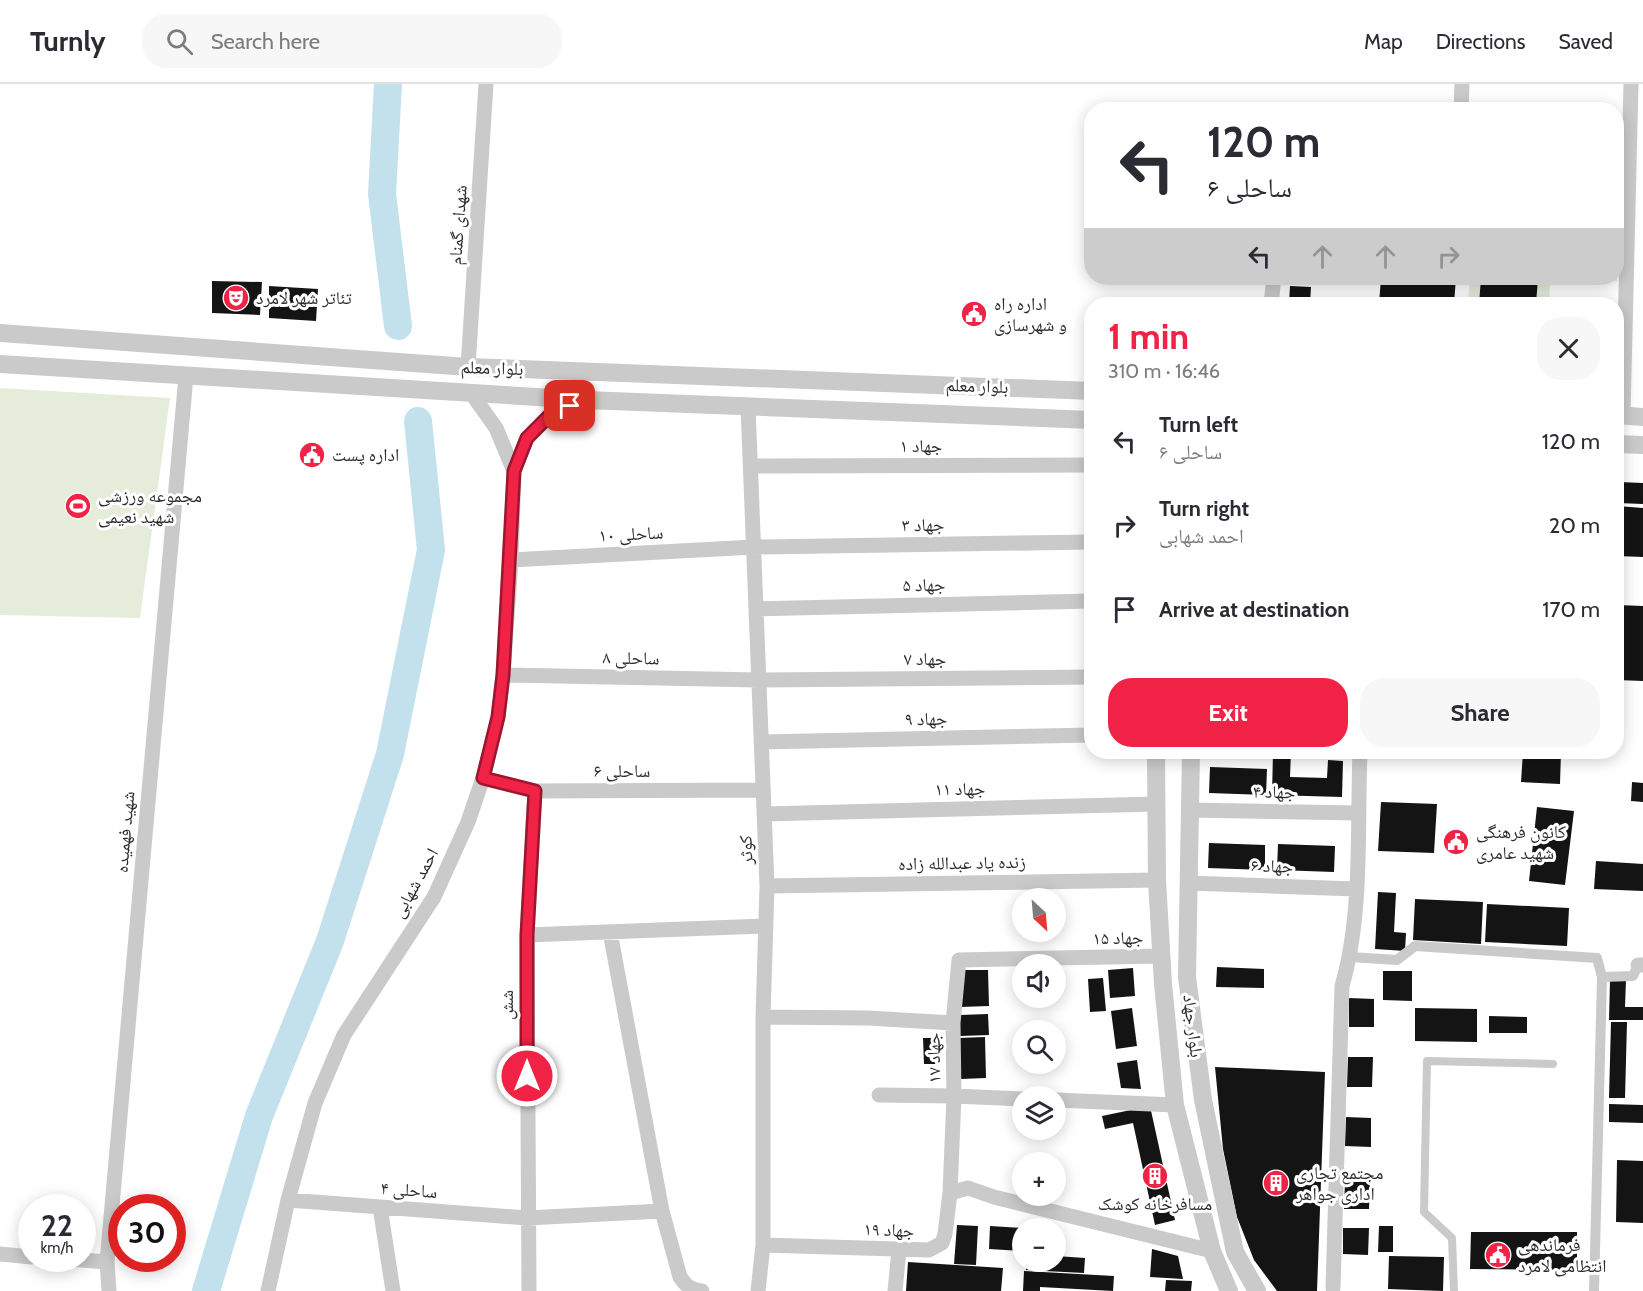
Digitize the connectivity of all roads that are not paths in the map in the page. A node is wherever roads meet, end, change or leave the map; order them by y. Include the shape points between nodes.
1 (486, 84) edge
2 (1462, 84) edge
3 (1631, 84) edge
4 (1461, 102) edge
5 (1624, 192) edge
6 (0, 333) edge
7 (0, 364) edge
8 (468, 368) junction
9 (186, 376) junction
10 (912, 383) junction
11 (1084, 391) edge
12 (471, 393) junction
13 (586, 400) junction
14 (748, 407) junction
15 (912, 414) junction
16 (1624, 416) edge
17 (1643, 417) edge
18 (1084, 420) edge
19 (1624, 444) edge
20 (1643, 445) edge
21 (1084, 465) edge
22 (751, 466) junction
23 (514, 471) junction
24 (1084, 542) edge
25 (754, 547) junction
26 (511, 560) junction
27 (1084, 601) edge
28 (756, 609) junction
29 (503, 675) junction
30 (1084, 677) edge
31 (759, 680) junction
32 (1084, 735) edge
33 (761, 742) junction
34 (1156, 759) edge
35 (1191, 759) edge
36 (1360, 759) edge
37 (483, 778) junction
38 (763, 790) junction
39 (535, 791) junction
40 (1157, 804) junction
41 (1189, 810) junction
42 (1358, 813) junction
43 (764, 814) junction
44 (1158, 880) junction
45 (1188, 883) junction
46 (767, 886) junction
47 (1356, 889) junction
48 (765, 927) junction
49 (610, 932) junction
50 (527, 935) junction
51 (1161, 956) junction
52 (1350, 957) junction
53 (1641, 965) edge
54 (1602, 977) junction
55 (762, 1017) junction
56 (953, 1023) junction
57 (1552, 1064) dead end
58 (879, 1095) dead end
59 (954, 1096) junction
60 (1012, 1099) edge
61 (1066, 1100) edge
62 (1175, 1105) junction
63 (950, 1193) junction
64 (288, 1200) junction
65 (380, 1207) junction
66 (662, 1211) junction
67 (527, 1218) junction
68 (763, 1245) junction
69 (899, 1250) junction
70 (1212, 1251) junction
71 (0, 1254) edge
72 (18, 1256) edge
73 (96, 1261) edge
74 (107, 1262) junction
75 (1333, 1288) dead end
76 (109, 1291) edge
77 (268, 1291) edge
78 (393, 1291) edge
79 (529, 1291) edge
80 (702, 1291) edge
81 (758, 1291) edge
82 (895, 1291) edge
83 (1229, 1291) edge
84 (1257, 1291) edge
85 (1454, 1291) edge
86 (1594, 1291) edge

1 - 8 street, شهدای گمنام
2 - 4 street
3 - 5 street
6 - 8 street, بلوار معلم
7 - 9 street, بلوار معلم
8 - 10 street, بلوار معلم
9 - 12 street, بلوار معلم
9 - 74 street, شهید فهمیده
10 - 11 street, بلوار معلم
10 - 15 street
12 - 13 street, بلوار معلم
12 - 23 street, احمد شهابی via 496,428
13 - 14 street, بلوار معلم
13 - 23 street, احمد شهابی via 553,412 527,438
14 - 15 street, بلوار معلم
14 - 22 street, کوثر
15 - 18 street, بلوار معلم
16 - 17 street
19 - 20 street
21 - 22 street, جهاد ۱
22 - 25 street, کوثر
23 - 26 street, احمد شهابی
24 - 25 street, جهاد ۳
25 - 26 street, ساحلی ۱۰
25 - 28 street, کوثر
26 - 29 street, احمد شهابی
27 - 28 street, جهاد ۵
28 - 31 street, کوثر
29 - 31 street, ساحلی ۸
29 - 37 street, احمد شهابی via 498,717
30 - 31 street, جهاد ۷
31 - 33 street, کوثر
32 - 33 street, جهاد ۹
33 - 38 street, کوثر
34 - 40 street, بلوار جهاد
35 - 41 street, بلوار جهاد
36 - 42 street
37 - 39 street, ساحلی ۶
37 - 64 street, احمد شهابی via 434,897 344,1035 315,1103
38 - 39 street, ساحلی ۶
38 - 43 street, کوثر
39 - 50 street, شش
40 - 43 street, جهاد ۱۱
40 - 44 street, بلوار جهاد
41 - 42 street, جهاد ۴
41 - 45 street, بلوار جهاد
42 - 47 street
43 - 46 street, کوثر
44 - 46 street, زنده یاد عبدالله زاده
44 - 51 street, بلوار جهاد
45 - 47 street, جهاد ۶
45 - 84 street, بلوار جهاد via 1187,977 1203,1100 1235,1252
46 - 48 street, کوثر
47 - 52 street
48 - 49 street
48 - 55 street, کوثر
49 - 50 street
49 - 66 street
50 - 67 street, شش
51 - 56 street, جهاد ۱۵ via 959,960
51 - 62 street, بلوار جهاد
52 - 54 street via 1397,960 1415,946 1597,958
52 - 75 street via 1342,986
53 - 54 street via 1633,976
54 - 86 street
55 - 56 street
55 - 68 street, کوثر
56 - 59 street, جهاد ۱۷
57 - 85 lane via 1427,1061 1424,1212 1452,1238
58 - 59 street
59 - 60 street, جهاد ۱۷
59 - 63 street
61 - 62 street
62 - 70 street, بلوار جهاد
63 - 69 street, جهاد ۱۹ via 942,1243 929,1250
63 - 70 street via 968,1188
64 - 65 street, ساحلی ۴
64 - 77 street, احمد شهابی
65 - 67 street, ساحلی ۴
65 - 78 street
66 - 67 street, ساحلی ۴
66 - 80 street via 680,1277 685,1286
67 - 79 street, شش
68 - 69 street, جهاد ۱۹
68 - 81 street, کوثر
69 - 82 street
70 - 83 street, بلوار جهاد
71 - 72 street
73 - 74 street
74 - 76 street, شهید فهمیده

